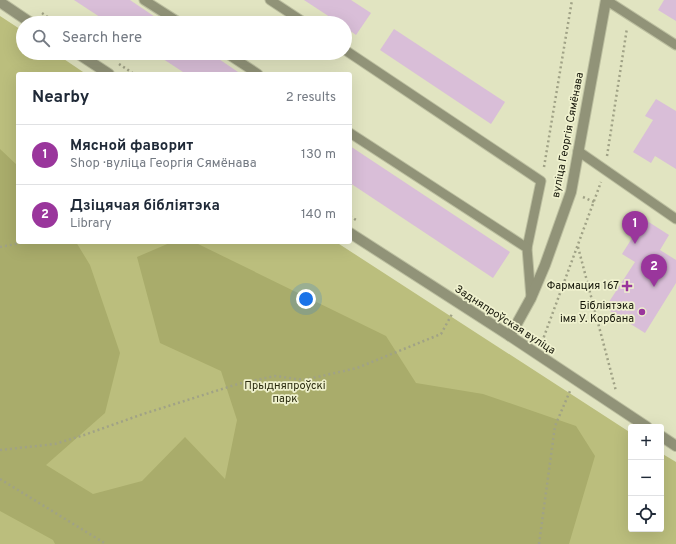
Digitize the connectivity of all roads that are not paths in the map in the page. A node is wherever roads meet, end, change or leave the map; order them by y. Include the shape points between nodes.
1 (144, 0) edge
2 (270, 0) edge
3 (606, 0) edge
4 (0, 2) edge
5 (21, 16) edge
6 (169, 16) edge
7 (294, 16) edge
8 (676, 46) edge
9 (352, 55) edge
10 (88, 60) edge
11 (237, 60) edge
12 (106, 72) edge
13 (255, 72) edge
14 (352, 134) edge
15 (578, 152) junction
16 (676, 219) edge
17 (352, 234) edge
18 (527, 248) junction
19 (531, 298) junction
20 (510, 336) junction
21 (642, 424) edge
22 (664, 438) edge
23 (676, 446) edge

1 - 6 lane
2 - 7 lane
3 - 8 lane
3 - 15 street, вуліца Георгія Сямёнава
4 - 5 street
9 - 18 lane via 541,181
10 - 12 street
11 - 13 lane
14 - 18 lane
15 - 16 lane
15 - 19 street, вуліца Георгія Сямёнава via 571,192
17 - 20 street, Задняпроўская вуліца
18 - 19 lane
19 - 20 street, вуліца Георгія Сямёнава
20 - 21 street, Задняпроўская вуліца
22 - 23 street

